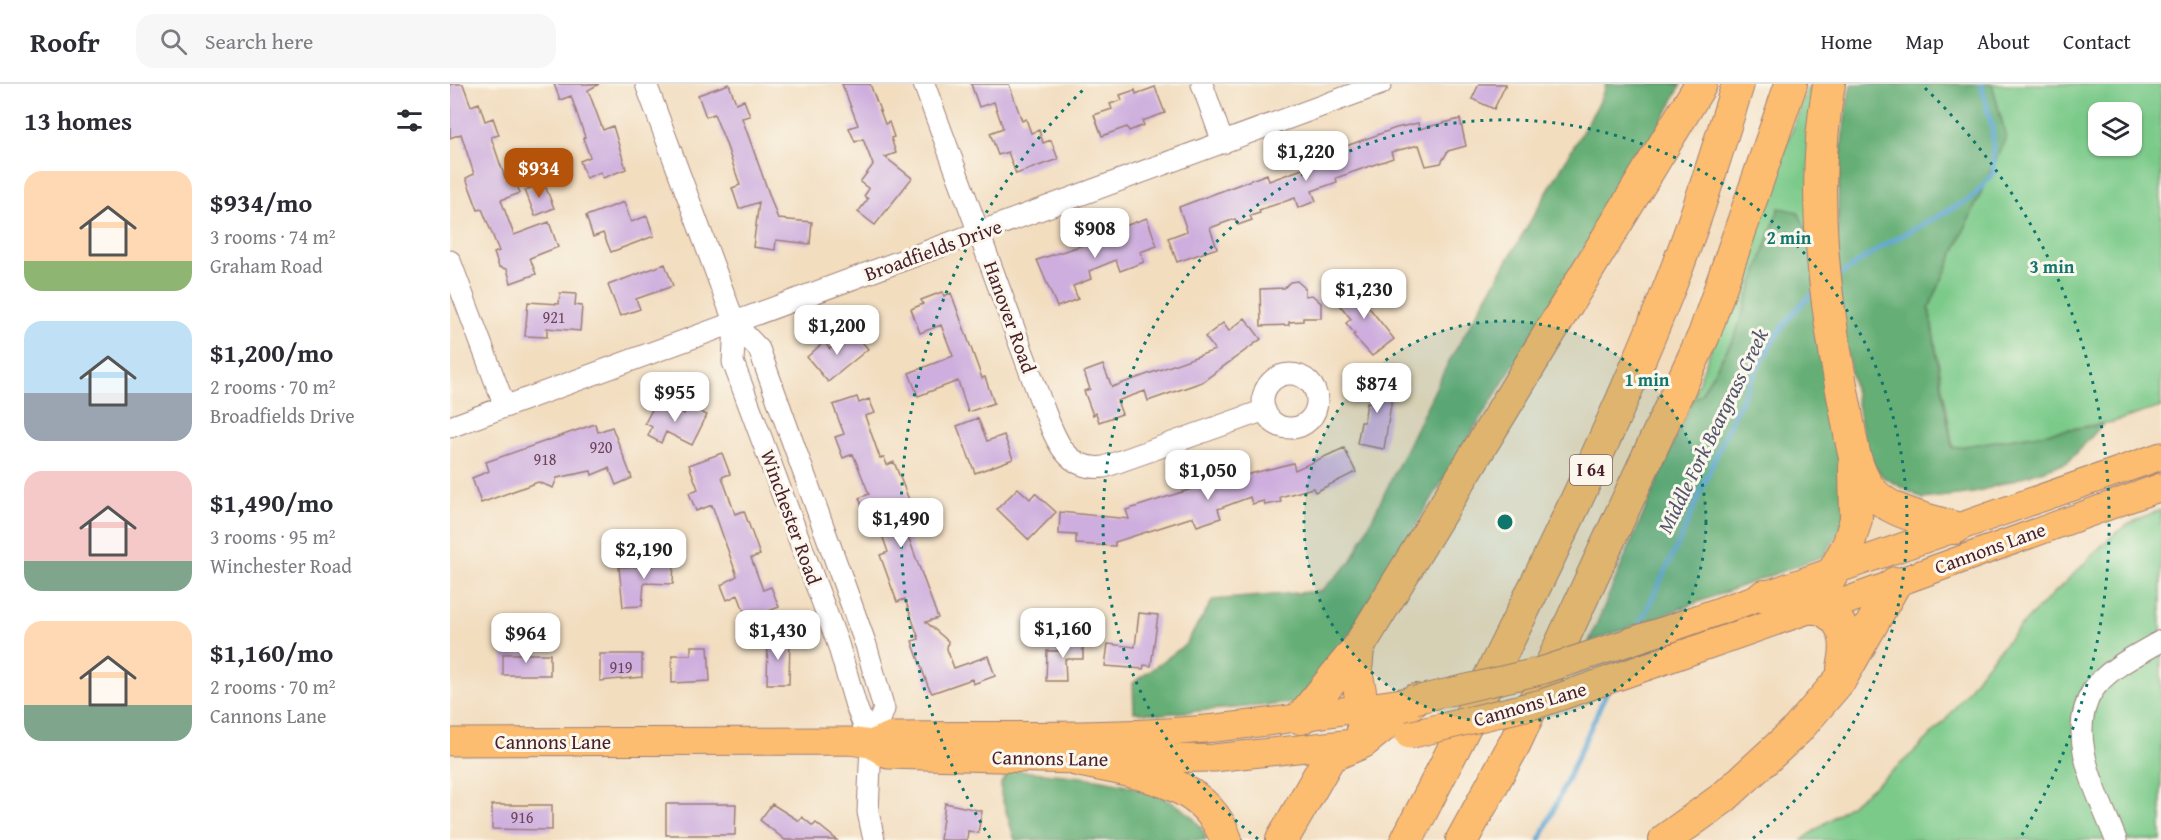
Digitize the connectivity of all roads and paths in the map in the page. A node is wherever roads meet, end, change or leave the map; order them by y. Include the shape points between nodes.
1 (646, 84) edge
2 (924, 84) edge
3 (1202, 84) edge
4 (1381, 84) edge
5 (1701, 84) edge
6 (1738, 84) edge
7 (1791, 84) edge
8 (1829, 84) edge
9 (1223, 143) junction
10 (979, 233) junction
11 (450, 261) edge
12 (735, 324) junction
13 (505, 407) junction
14 (1265, 410) dead end
15 (450, 427) edge
16 (1854, 453) junction
17 (2161, 456) edge
18 (804, 476) junction
19 (780, 487) junction
20 (2161, 487) edge
21 (1955, 528) junction
22 (1832, 572) junction
23 (1895, 583) junction
24 (845, 590) junction
25 (1764, 596) junction
26 (822, 600) junction
27 (1814, 608) junction
28 (2161, 641) edge
29 (1358, 648) junction
30 (1840, 680) junction
31 (1415, 700) junction
32 (1363, 708) junction
33 (1301, 718) junction
34 (450, 742) edge
35 (1363, 742) junction
36 (871, 744) junction
37 (1074, 752) junction
38 (874, 840) edge
39 (1226, 840) edge
40 (1282, 840) edge
41 (1407, 840) edge
42 (1462, 840) edge
43 (1665, 840) edge
44 (2116, 840) edge

1 - 12 street, Winchester Road
2 - 10 street, Hanover Road
3 - 9 street
4 - 9 street, Broadfields Drive
5 - 29 highway
6 - 41 highway, I 64 via 1670,285 1613,421 1558,543
7 - 42 highway, I 64 via 1704,335 1515,743
8 - 16 highway via 1821,172 1821,233 1827,303
9 - 10 street, Broadfields Drive
10 - 12 street, Broadfields Drive
10 - 14 street, Hanover Road via 1061,448 1075,462 1084,467 1104,467
11 - 13 street
12 - 13 street, Broadfields Drive
12 - 18 street, Winchester Road via 759,349
12 - 19 street, Winchester Road via 733,362
13 - 15 street, Broadfields Drive
16 - 21 highway via 1869,488 1885,504
16 - 22 highway via 1856,519 1849,543
17 - 21 main road, Cannons Lane
18 - 19 street
18 - 24 street, Winchester Road
19 - 26 street, Winchester Road
20 - 23 main road, Cannons Lane
21 - 22 main road, Cannons Lane
22 - 25 main road, Cannons Lane
22 - 27 highway
23 - 27 main road, Cannons Lane via 1841,603
23 - 30 highway
24 - 26 street
24 - 36 street, Winchester Road via 884,708
25 - 27 highway via 1790,599
25 - 31 main road, Cannons Lane, bridge via 1544,670
26 - 36 street, Winchester Road
27 - 30 highway via 1831,613 1842,624 1846,655
27 - 35 main road, Cannons Lane, bridge via 1542,704
28 - 44 street via 2120,666 2094,688 2082,714 2082,746
29 - 32 highway via 1356,670
29 - 33 highway
30 - 43 highway via 1762,765
31 - 32 main road, Cannons Lane
31 - 35 highway
32 - 33 main road, Cannons Lane
32 - 35 highway
33 - 37 main road, Cannons Lane via 1169,732
34 - 36 main road, Cannons Lane
35 - 37 main road, Cannons Lane via 1214,758
35 - 40 highway via 1330,756
36 - 37 main road, Cannons Lane via 888,754
36 - 38 street, Winchester Road via 868,812
37 - 39 highway via 1165,779 1201,802 1222,826

